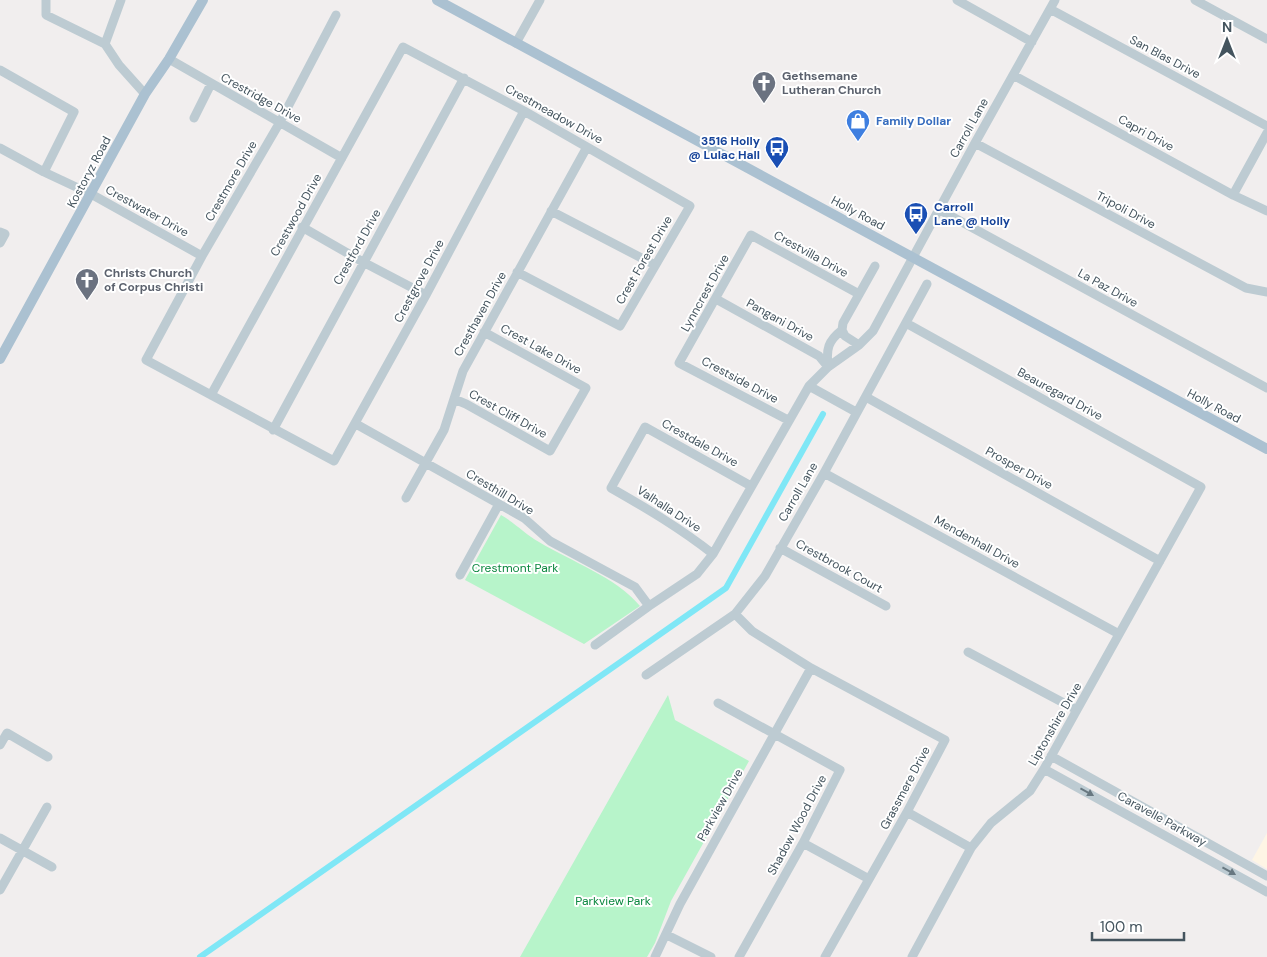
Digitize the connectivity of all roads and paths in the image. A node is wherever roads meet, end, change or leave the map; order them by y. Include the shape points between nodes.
1 (46, 0) edge
2 (121, 0) edge
3 (203, 0) edge
4 (437, 0) edge
5 (540, 0) edge
6 (957, 0) edge
7 (1055, 0) edge
8 (1195, 0) edge
9 (1050, 9) junction
10 (336, 15) dead end
11 (1267, 39) edge
12 (1032, 42) junction
13 (516, 43) junction
14 (105, 44) junction
15 (403, 47) joint
16 (169, 59) junction
17 (0, 70) edge
18 (1013, 75) junction
19 (464, 78) junction
20 (211, 84) junction
21 (145, 94) junction
22 (524, 111) junction
23 (194, 118) dead end
24 (280, 122) junction
25 (1267, 126) edge
26 (1267, 133) edge
27 (975, 143) junction
28 (587, 146) junction
29 (0, 148) edge
30 (342, 158) junction
31 (44, 172) junction
32 (92, 194) junction
33 (1233, 195) junction
34 (690, 206) joint
35 (938, 209) junction
36 (551, 211) junction
37 (1267, 212) edge
38 (302, 227) junction
39 (751, 235) joint
40 (202, 256) junction
41 (914, 257) junction
42 (363, 262) junction
43 (655, 265) junction
44 (874, 266) dead end
45 (517, 272) junction
46 (927, 284) dead end
47 (1267, 292) edge
48 (859, 294) junction
49 (426, 295) junction
50 (716, 299) junction
51 (906, 323) junction
52 (842, 330) junction
53 (484, 332) junction
54 (859, 345) junction
55 (0, 359) edge
56 (680, 363) joint
57 (828, 367) junction
58 (809, 386) junction
59 (1267, 388) edge
60 (211, 394) junction
61 (866, 396) junction
62 (454, 400) junction
63 (856, 412) junction
64 (788, 420) junction
65 (356, 424) junction
66 (273, 430) junction
67 (1267, 449) edge
68 (550, 451) joint
69 (425, 463) junction
70 (824, 473) junction
71 (751, 486) junction
72 (611, 488) joint
73 (1201, 488) joint
74 (406, 498) dead end
75 (499, 504) junction
76 (780, 548) junction
77 (712, 554) junction
78 (1160, 561) junction
79 (460, 575) dead end
80 (649, 606) junction
81 (886, 606) dead end
82 (735, 614) junction
83 (1119, 634) junction
84 (595, 645) dead end
85 (968, 652) dead end
86 (811, 668) junction
87 (646, 675) dead end
88 (718, 703) dead end
89 (1077, 710) junction
90 (774, 734) junction
91 (0, 745) edge
92 (1051, 756) junction
93 (48, 757) dead end
94 (1044, 769) junction
95 (47, 807) dead end
96 (907, 812) junction
97 (0, 838) edge
98 (803, 843) junction
99 (971, 848) junction
100 (22, 850) junction
101 (52, 867) dead end
102 (1267, 876) edge
103 (869, 879) junction
104 (0, 890) edge
105 (1267, 892) edge
106 (667, 934) junction
107 (655, 957) edge
108 (711, 957) edge
109 (739, 957) edge
110 (825, 957) edge
111 (912, 957) edge

1 - 14 street via 46,15
2 - 14 street
3 - 16 main road, Kostoryz Road
4 - 13 main road, Holly Road
5 - 13 street
6 - 12 street
7 - 9 street, Carroll Lane
8 - 11 street
9 - 12 street, Carroll Lane
9 - 25 street, San Blas Drive
10 - 24 street, Crestmore Drive
12 - 18 street, Carroll Lane
13 - 41 main road, Holly Road
14 - 21 street
15 - 19 street, Crestmeadow Drive
15 - 30 street, Crestwood Drive
16 - 20 street, Crestridge Drive
16 - 21 main road, Kostoryz Road
17 - 31 street via 74,112
18 - 27 street, Carroll Lane
18 - 33 street, Capri Drive
19 - 22 street, Crestmeadow Drive
19 - 42 street, Crestford Drive
20 - 23 street
20 - 24 street, Crestridge Drive
21 - 32 main road, Kostoryz Road
22 - 28 street, Crestmeadow Drive
22 - 49 street, Crestgrove Drive
24 - 30 street, Crestridge Drive
24 - 40 street, Crestmore Drive
26 - 33 street
27 - 35 street, Carroll Lane
27 - 47 street, Tripoli Drive via 1246,288
28 - 34 street, Crestmeadow Drive
28 - 36 street, Cresthaven Drive
29 - 31 street, Crestwater Drive
30 - 38 street, Crestwood Drive
31 - 32 street, Crestwater Drive
32 - 40 street, Crestwater Drive
32 - 55 main road, Kostoryz Road
33 - 37 street, Capri Drive
34 - 43 street, Crest Forest Drive
35 - 41 street, Carroll Lane
35 - 59 street, La Paz Drive
36 - 43 street
36 - 45 street, Cresthaven Drive
38 - 42 street
38 - 60 street, Crestwood Drive
39 - 48 street, Crestvilla Drive
39 - 50 street, Lynncrest Drive
40 - 60 street, Crestmore Drive via 146,360
41 - 54 street, Carroll Lane via 873,331
41 - 67 main road, Holly Road
42 - 49 street
42 - 66 street, Crestford Drive
43 - 45 street, Crest Forest Drive via 620,326
44 - 48 street
45 - 53 street, Cresthaven Drive
46 - 51 street, Carroll Lane
48 - 52 street
49 - 65 street, Crestgrove Drive
50 - 56 street, Lynncrest Drive
50 - 57 street, Pangani Drive via 819,356
51 - 61 street, Carroll Lane
51 - 73 street, Beauregard Drive
52 - 54 street via 845,336
52 - 57 street via 834,336 826,351
53 - 62 street, Cresthaven Drive via 463,371
53 - 68 street, Crest Lake Drive via 586,388
54 - 57 street, Carroll Lane
56 - 64 street, Crestside Drive
57 - 58 street, Carroll Lane
58 - 63 street
58 - 64 street, Carroll Lane
60 - 66 street
61 - 63 street, Carroll Lane
61 - 78 street, Prosper Drive
62 - 68 street, Crest Cliff Drive
62 - 69 street, Cresthaven Drive via 444,430
63 - 70 street, Carroll Lane
64 - 71 street, Carroll Lane
65 - 66 street, Crestgrove Drive via 334,462
65 - 69 street, Cresthill Drive
69 - 74 street, Cresthaven Drive
69 - 75 street, Cresthill Drive
70 - 76 street, Carroll Lane
70 - 83 street, Mendenhall Drive
71 - 72 street, Crestdale Drive via 644,427
71 - 77 street, Carroll Lane
72 - 77 street, Valhalla Drive via 658,514
73 - 78 street, Liptonshire Drive
75 - 79 street
75 - 80 street, Cresthill Drive via 524,518 550,542 635,587
76 - 81 street, Crestbrook Court
76 - 82 street, Carroll Lane via 764,576
77 - 80 street, Carroll Lane via 697,574
78 - 83 street, Liptonshire Drive
80 - 84 street, Carroll Lane
82 - 86 street, Grassmere Drive via 752,631
82 - 87 street, Carroll Lane
83 - 89 street, Liptonshire Drive
85 - 89 street
86 - 90 street, Parkview Drive
86 - 96 street, Grassmere Drive via 945,740
88 - 90 street
89 - 92 street, Liptonshire Drive
90 - 98 street, Shadow Wood Drive via 840,770
90 - 106 street, Parkview Drive via 680,904
91 - 93 street via 7,733
92 - 94 street, Liptonshire Drive
92 - 102 street, Caravelle Parkway
94 - 99 street, Liptonshire Drive via 1030,791 990,823
94 -> 105 street, Caravelle Parkway
95 - 100 street
96 - 99 street
96 - 103 street, Grassmere Drive
97 - 100 street
98 - 103 street
98 - 109 street, Shadow Wood Drive
99 - 111 street, Liptonshire Drive
100 - 101 street
100 - 104 street
103 - 110 street, Grassmere Drive
106 - 107 street, Parkview Drive
106 - 108 street

